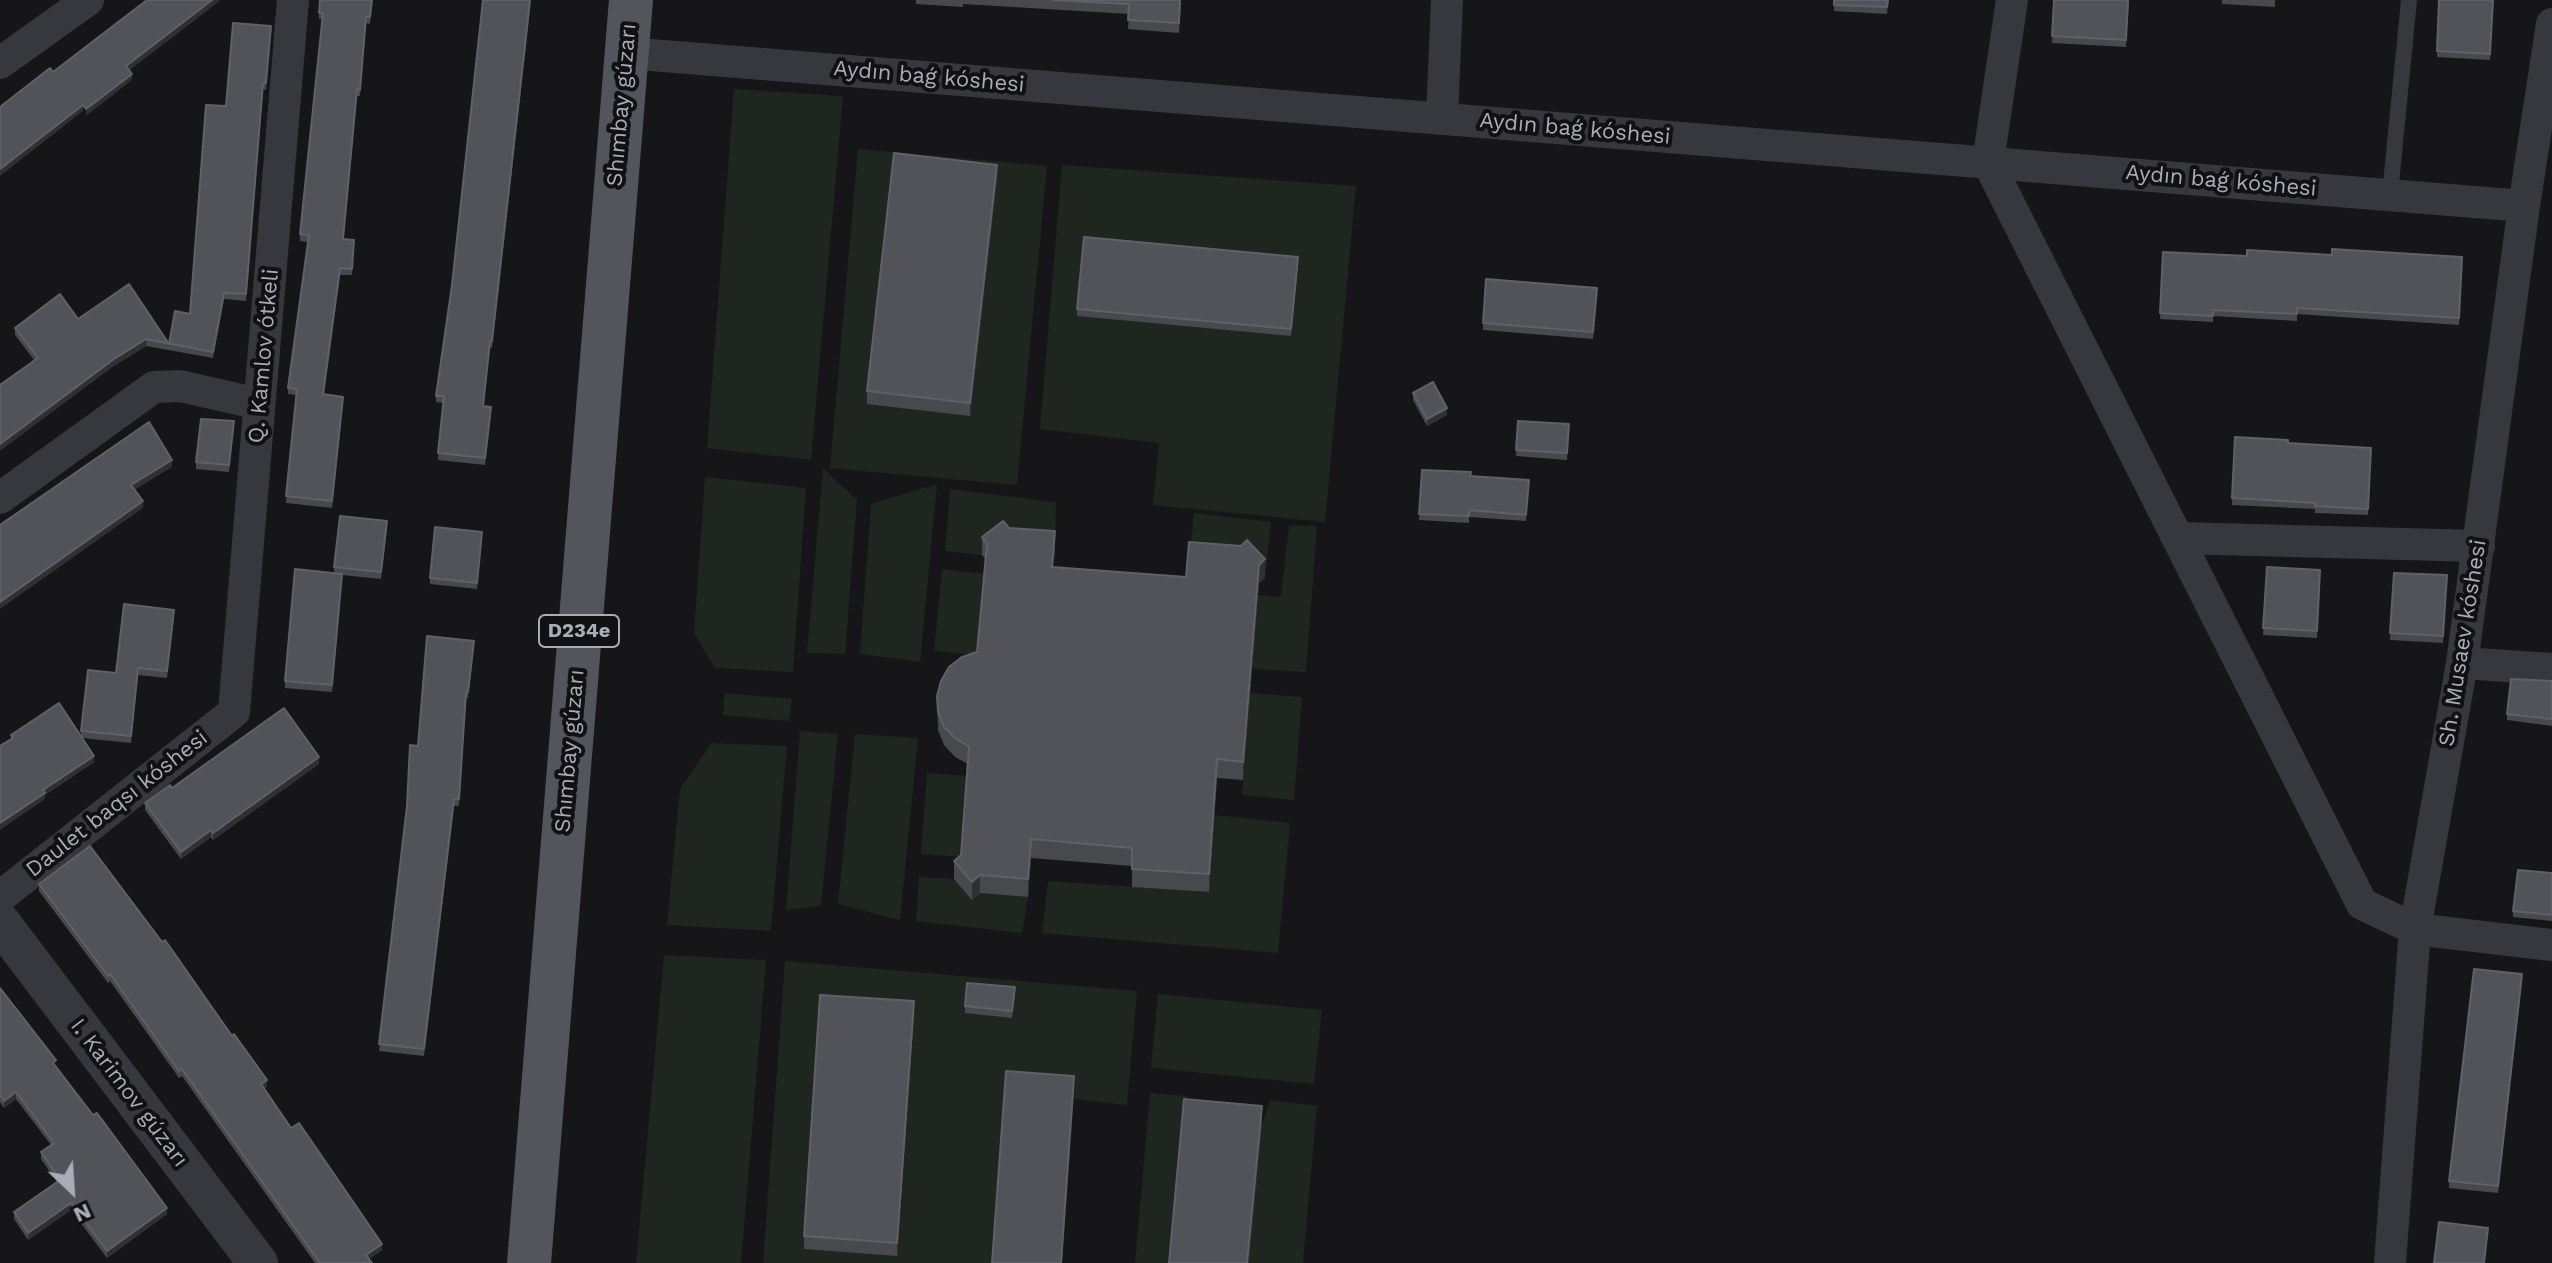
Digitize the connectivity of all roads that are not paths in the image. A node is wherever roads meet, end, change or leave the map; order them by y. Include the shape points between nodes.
1 (88, 0) edge
2 (293, 0) edge
3 (631, 0) edge
4 (1447, 0) edge
5 (2012, 0) edge
6 (2409, 0) edge
7 (2552, 24) edge
8 (626, 53) junction
9 (0, 63) edge
10 (1442, 118) junction
11 (1988, 162) junction
12 (2390, 194) junction
13 (2524, 206) junction
14 (259, 404) junction
15 (0, 498) edge
16 (2178, 538) junction
17 (2479, 546) junction
18 (2462, 663) junction
19 (2552, 669) edge
20 (234, 712) joint
21 (0, 897) edge
22 (0, 922) edge
23 (2415, 929) junction
24 (2552, 945) edge
25 (258, 1263) edge
26 (529, 1263) edge
27 (2390, 1263) edge

1 - 9 street
2 - 14 street, Q. Kamlov ótkeli
3 - 8 main road, Shımbay gúzarı / D234e
4 - 10 street
5 - 11 street
6 - 12 lane
7 - 13 street, Sh. Musaev kóshesi
8 - 10 street, Aydın baǵ kóshesi
8 - 26 main road, Shımbay gúzarı / D234e
10 - 11 street, Aydın baǵ kóshesi
11 - 12 street, Aydın baǵ kóshesi
11 - 16 street
12 - 13 street, Aydın baǵ kóshesi
13 - 17 street, Sh. Musaev kóshesi
14 - 15 street via 180,386 154,387
14 - 20 street, Q. Kamlov ótkeli
16 - 17 street
16 - 23 street via 2362,904
17 - 18 street, Sh. Musaev kóshesi
18 - 19 street
18 - 23 street, Sh. Musaev kóshesi
20 - 21 street, Daulet baqsı kóshesi
22 - 25 street, I. Karimov gúzarı
23 - 24 street
23 - 27 street, Sh. Musaev kóshesi

